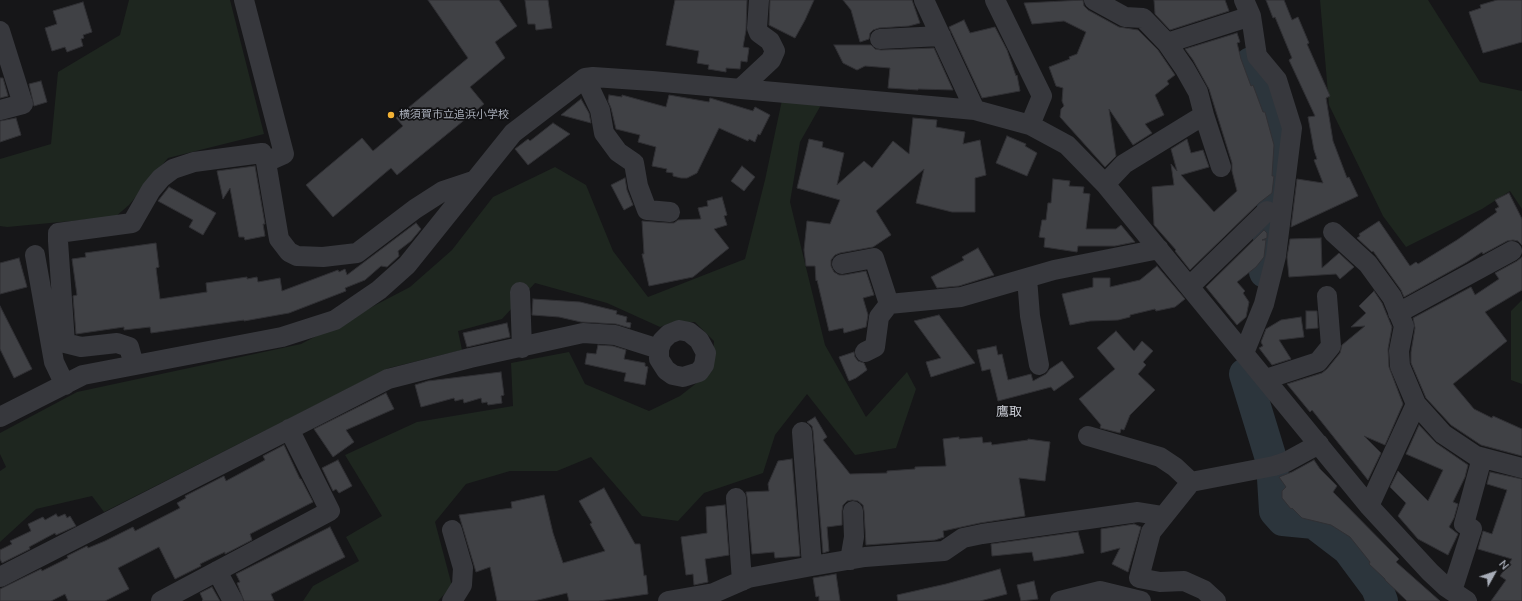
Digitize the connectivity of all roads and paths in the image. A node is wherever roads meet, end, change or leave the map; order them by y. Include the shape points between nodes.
1 (244, 0) edge
2 (759, 0) edge
3 (924, 0) edge
4 (995, 0) edge
5 (1094, 0) edge
6 (1245, 14) edge
7 (0, 31) edge
8 (941, 36) junction
9 (880, 39) dead end
10 (1167, 42) junction
11 (585, 78) junction
12 (740, 89) junction
13 (0, 110) edge
14 (975, 110) junction
15 (1204, 115) junction
16 (1030, 125) junction
17 (266, 162) junction
18 (1221, 167) dead end
19 (473, 181) junction
20 (1105, 184) junction
21 (1266, 211) dead end
22 (670, 212) dead end
23 (1333, 232) dead end
24 (1159, 249) junction
25 (1512, 251) dead end
26 (35, 255) dead end
27 (842, 264) dead end
28 (1026, 278) junction
29 (1190, 286) junction
30 (520, 292) dead end
31 (1327, 296) dead end
32 (888, 304) junction
33 (1398, 313) junction
34 (522, 348) junction
35 (659, 349) dead end
36 (864, 352) dead end
37 (1244, 353) junction
38 (134, 365) junction
39 (1039, 365) dead end
40 (1266, 379) junction
41 (65, 385) junction
42 (1416, 404) junction
43 (0, 417) edge
44 (289, 428) junction
45 (802, 432) dead end
46 (1088, 436) dead end
47 (1319, 444) junction
48 (1482, 458) junction
49 (1522, 468) edge
50 (1191, 482) junction
51 (736, 498) dead end
52 (1369, 506) junction
53 (853, 510) dead end
54 (1163, 516) junction
55 (452, 530) dead end
56 (850, 560) junction
57 (812, 566) junction
58 (217, 571) junction
59 (0, 577) edge
60 (742, 581) junction
61 (1459, 596) edge
62 (161, 601) edge
63 (233, 601) edge
64 (452, 601) edge
65 (668, 601) edge
66 (1060, 601) edge
67 (1141, 601) edge
68 (1216, 601) edge

1 - 17 street via 284,154
2 - 12 street via 758,34 770,41 775,51 771,60
3 - 8 street
4 - 16 street via 1042,96
5 - 10 street via 1125,17 1143,18
6 - 10 street
6 - 37 street via 1257,56 1277,80 1292,128 1276,256 1264,304
7 - 13 street via 23,104
8 - 9 street
8 - 14 street
10 - 15 street via 1198,92
11 - 12 street
11 - 19 street via 512,132
11 - 22 street via 600,110 604,133 618,152 634,163 638,186 647,210
12 - 14 street
14 - 16 street
15 - 18 street
15 - 20 street via 1124,164
16 - 20 street via 1067,145
17 - 19 street via 279,239 289,252 297,256 357,254 415,209 443,191
17 - 38 street via 262,153 194,162 173,169 151,190 132,223 58,233 65,343 81,347 118,343 129,347
19 - 38 street via 407,265 380,290 335,320 282,337
20 - 24 street
21 - 29 street
23 - 33 street via 1368,264 1392,297
24 - 28 street
24 - 29 street
25 - 33 street
26 - 41 street via 54,362
27 - 32 street via 874,258
28 - 32 street via 961,297
28 - 39 street
29 - 37 street
30 - 34 street
31 - 40 street via 1331,346 1318,362
32 - 36 street via 879,316 875,347
33 - 42 street via 1404,326 1399,351 1400,366
34 - 35 street via 583,334 615,335
34 - 44 street via 388,379
37 - 40 street
38 - 41 street via 83,375
40 - 47 street
41 - 43 street
42 - 48 street via 1443,434
42 - 52 street
44 - 58 street via 330,511
44 - 59 street
45 - 57 street
46 - 50 street via 1160,458 1175,467
47 - 50 street via 1274,466
47 - 52 street
48 - 49 street
48 - 61 street via 1464,524 1472,529
50 - 54 street
51 - 60 street
52 - 61 street via 1430,572
53 - 56 street via 854,537
54 - 56 street via 1138,512 963,538 944,551
54 - 68 street via 1151,532 1139,578 1160,582 1184,581 1204,590
55 - 64 street via 463,568 462,585
56 - 57 street
57 - 60 street
58 - 62 street
58 - 63 street
60 - 65 street via 714,593
66 - 67 street via 1100,591

